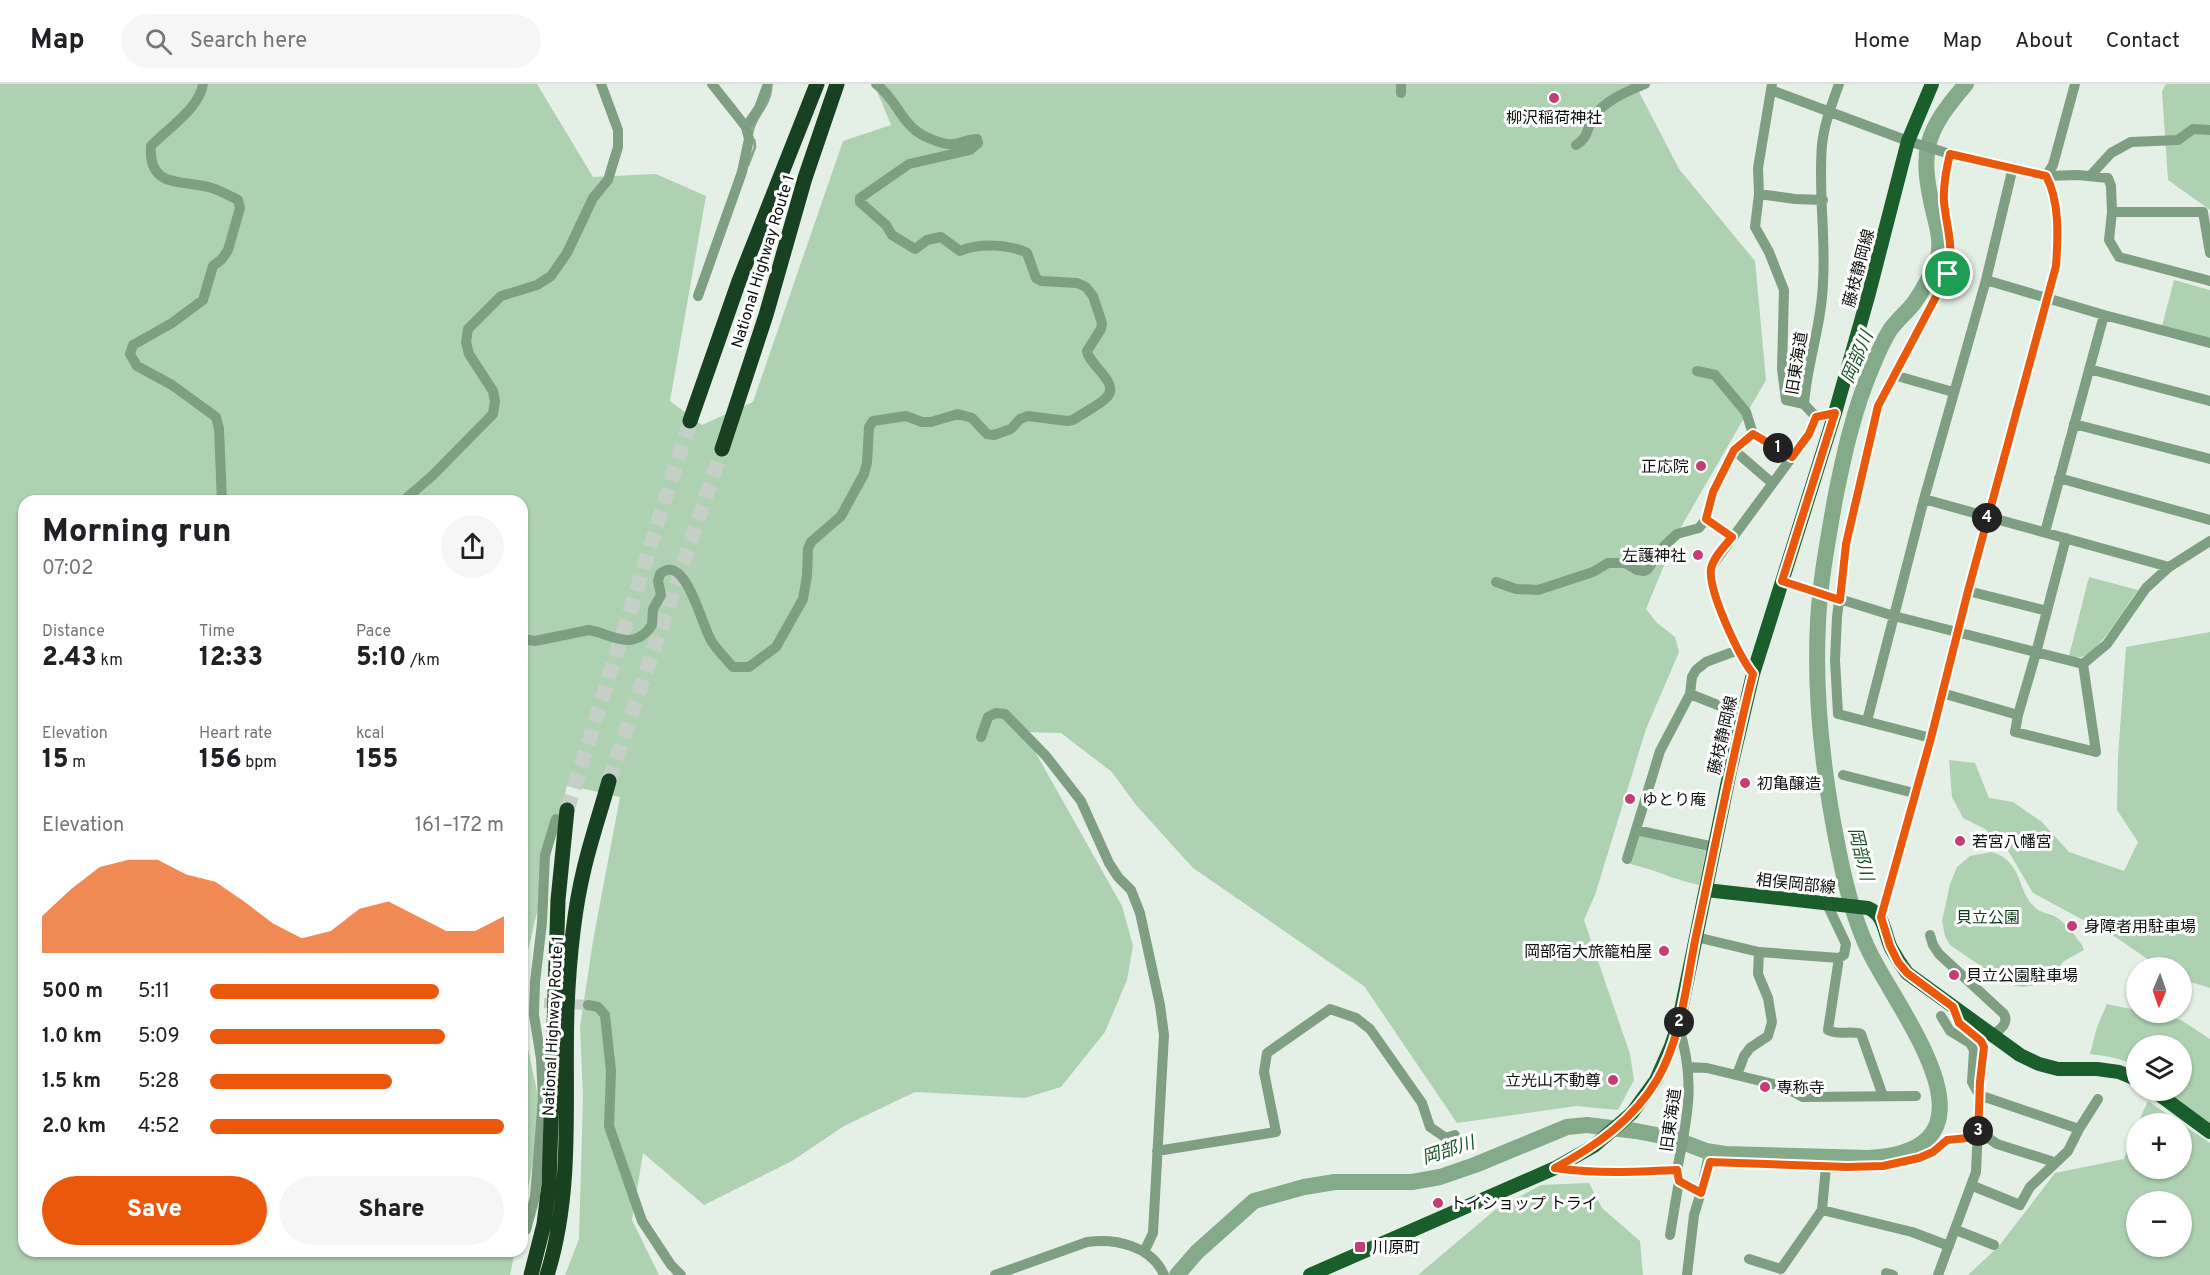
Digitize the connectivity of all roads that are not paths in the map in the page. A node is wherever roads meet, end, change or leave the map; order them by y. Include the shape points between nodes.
1 (203, 84) edge
2 (601, 84) edge
3 (712, 84) edge
4 (768, 84) edge
5 (817, 84) edge
6 (837, 84) edge
7 (876, 84) edge
8 (1645, 84) edge
9 (1839, 84) edge
10 (1932, 84) edge
11 (2075, 84) edge
12 (1772, 87) edge
13 (1830, 111) junction
14 (746, 127) junction
15 (2210, 130) edge
16 (1912, 143) junction
17 (1576, 145) dead end
18 (1950, 154) junction
19 (2013, 167) junction
20 (2091, 175) junction
21 (2046, 176) junction
22 (1759, 194) junction
23 (1823, 200) junction
24 (2112, 212) junction
25 (2210, 253) edge
26 (1986, 279) junction
27 (2210, 281) edge
28 (698, 296) dead end
29 (2047, 297) junction
30 (2104, 315) junction
31 (2210, 343) edge
32 (2089, 369) junction
33 (1697, 371) dead end
34 (1894, 375) junction
35 (1953, 392) junction
36 (2210, 401) edge
37 (1804, 404) junction
38 (1835, 413) junction
39 (1816, 417) junction
40 (690, 421) tunnel mouth
41 (2074, 424) junction
42 (1753, 434) junction
43 (722, 449) tunnel mouth
44 (1734, 450) junction
45 (1792, 457) junction
46 (2210, 459) edge
47 (2059, 478) junction
48 (1772, 483) junction
49 (222, 495) edge
50 (410, 495) edge
51 (1924, 499) junction
52 (1988, 517) junction
53 (1706, 519) junction
54 (2210, 520) edge
55 (2044, 532) junction
56 (1732, 537) junction
57 (2066, 538) junction
58 (2210, 541) edge
59 (2169, 567) junction
60 (1782, 581) junction
61 (1496, 582) dead end
62 (1968, 591) junction
63 (1840, 600) junction
64 (2047, 611) junction
65 (1894, 616) junction
66 (1957, 632) junction
67 (528, 640) edge
68 (1738, 650) junction
69 (2036, 653) junction
70 (2083, 664) junction
71 (1753, 674) junction
72 (1942, 693) junction
73 (1690, 694) junction
74 (1743, 715) junction
75 (2018, 715) junction
76 (1867, 721) junction
77 (981, 737) dead end
78 (1931, 738) junction
79 (1843, 775) dead end
80 (609, 781) tunnel mouth
81 (1914, 793) junction
82 (562, 815) joint
83 (1636, 830) junction
84 (1714, 847) junction
85 (1627, 859) dead end
86 (1706, 890) junction
87 (1832, 903) junction
88 (1881, 917) junction
89 (1930, 935) dead end
90 (1696, 937) junction
91 (1759, 952) junction
92 (1839, 958) junction
93 (588, 1005) tunnel mouth
94 (1953, 1007) junction
95 (1941, 1016) dead end
96 (1678, 1025) junction
97 (1993, 1035) junction
98 (1688, 1067) junction
99 (1737, 1075) junction
100 (2126, 1075) edge
101 (1979, 1095) junction
102 (1883, 1096) junction
103 (1916, 1096) dead end
104 (2098, 1099) dead end
105 (2168, 1101) edge
106 (2079, 1129) junction
107 (2210, 1132) edge
108 (1978, 1134) junction
109 (1455, 1135) dead end
110 (1157, 1150) junction
111 (2054, 1162) junction
112 (1826, 1166) junction
113 (1555, 1168) junction
114 (1678, 1176) junction
115 (1972, 1186) junction
116 (1696, 1190) junction
117 (1822, 1210) junction
118 (528, 1223) edge
119 (1956, 1230) junction
120 (1670, 1235) dead end
121 (1994, 1245) dead end
122 (1949, 1246) junction
123 (1144, 1252) junction
124 (1749, 1258) dead end
125 (1163, 1273) edge
126 (531, 1275) edge
127 (547, 1275) edge
128 (681, 1275) edge
129 (995, 1275) edge
130 (1311, 1275) edge
131 (1687, 1275) edge
132 (1938, 1275) edge

1 - 49 street via 193,106 151,146 150,159 156,173 168,181 212,188 238,200 240,208 228,250 213,266 203,300 133,345 130,354 137,366 172,385 216,417
2 - 50 street via 618,130 618,147 608,180 593,198 567,253 551,276 537,285 501,296 468,329 469,354 493,391 493,414
3 - 14 street
4 - 14 street
5 - 40 highway, National Highway Route 1 via 739,281
6 - 43 highway, National Highway Route 1
7 - 67 street via 917,133 942,143 977,139 978,143 970,150 909,164 860,198 860,202 892,235 915,249 927,240 941,237 960,251 974,246 1018,249 1027,253 1036,278 1041,281 1067,281 1086,287 1102,323 1087,351 1088,358 1109,381 1110,394 1073,420 1028,416 1011,429 994,435 987,434 972,418 958,414 931,422 906,416 873,422 869,427 864,474 841,516 808,549 803,599 776,646 748,667 733,668 710,640 684,578 670,569 660,574 661,595 653,609 652,625 640,637 615,640 589,630
8 - 17 street via 1605,105 1593,117 1584,140
9 - 13 street, 旧東海道
10 - 16 main road, 藤枝静岡線
11 - 21 street via 2053,165
12 - 13 street
12 - 22 street via 1758,168
13 - 16 street
13 - 23 street, 旧東海道 via 1822,144
14 - 28 street via 750,139 745,162
15 - 20 street via 2193,129 2178,140 2131,142 2111,153
16 - 18 street
16 - 38 main road, 藤枝静岡線
18 - 19 street
18 - 34 street via 1944,203 1952,255 1948,274
19 - 21 street
19 - 26 street
20 - 21 street
20 - 24 street via 2108,178 2112,186
21 - 29 street via 2056,215 2057,249
22 - 23 street
22 - 37 street via 1755,228 1770,252 1784,290 1782,369 1786,400
23 - 37 street, 旧東海道 via 1823,284
24 - 25 street via 2204,212
24 - 27 street via 2109,240 2119,257
26 - 29 street
26 - 35 street
29 - 30 street
29 - 52 street
30 - 31 street
30 - 32 street
32 - 36 street
32 - 41 street
33 - 42 street via 1715,375 1746,412
34 - 35 street
34 - 63 street via 1878,406 1866,454 1846,544
35 - 51 street
37 - 39 street, 旧東海道
38 - 39 street
38 - 60 main road, 藤枝静岡線
39 - 45 street
41 - 46 street
41 - 47 street
42 - 44 street
42 - 45 street
44 - 48 street
44 - 53 street via 1713,492
45 - 48 street
47 - 54 street
47 - 55 street
48 - 56 street
51 - 52 street
51 - 65 street
52 - 55 street
52 - 62 street
53 - 56 street
53 - 61 street via 1699,528 1677,534 1644,571 1624,563 1608,563 1538,590 1516,589
55 - 57 street
56 - 68 street via 1714,561 1711,580
57 - 59 street
57 - 64 street
58 - 59 street
59 - 70 street via 2146,588 2107,644
60 - 63 street
60 - 71 main road, 藤枝静岡線
62 - 64 street
62 - 66 street
63 - 65 street
63 - 76 street via 1835,660 1838,714
64 - 69 street
65 - 66 street
65 - 76 street
66 - 69 street
66 - 72 street
68 - 71 street
68 - 73 street via 1700,666 1692,677
69 - 70 street
69 - 75 street
70 - 75 street via 2096,752 2015,732
71 - 74 main road, 藤枝静岡線
72 - 75 street
72 - 78 street
73 - 74 street
73 - 83 street via 1660,751
74 - 84 main road, 藤枝静岡線
76 - 78 street
77 - 110 street via 988,717 1005,714 1082,801 1109,863 1131,890 1140,913 1164,1035
78 - 81 street
79 - 81 street
80 - 127 highway, National Highway Route 1 via 584,870 571,950 562,1208
81 - 88 street
82 - 118 street via 545,855 539,1004 543,1099 535,1197
82 - 126 highway, National Highway Route 1 via 549,1185
83 - 84 street
83 - 85 street
84 - 86 main road, 藤枝静岡線
86 - 87 main road, 相俣岡部線
86 - 90 main road, 藤枝静岡線
87 - 88 main road, 相俣岡部線 via 1868,908
87 - 92 street via 1846,944 1844,955
88 - 94 main road via 1898,962
89 - 97 street via 1939,954 2006,1017 2005,1024
90 - 91 street
90 - 96 main road, 藤枝静岡線
91 - 92 street
91 - 99 street via 1758,974 1772,1022 1768,1036 1744,1056
92 - 102 street via 1828,1030 1862,1034
93 - 128 street via 598,1007 605,1015 611,1071 609,1126 642,1221
94 - 97 main road
94 - 101 street via 1959,1023 1984,1047
95 - 101 street via 1950,1030 1974,1050 1972,1082
96 - 98 street, 旧東海道
96 - 113 main road, 藤枝静岡線 via 1664,1066 1627,1119 1603,1139
97 - 100 main road via 2039,1064
98 - 99 street
98 - 114 street, 旧東海道 via 1690,1095
99 - 102 street via 1782,1086 1803,1097
101 - 106 street
101 - 108 street
102 - 103 street
104 - 106 street
105 - 107 main road
106 - 111 street via 2068,1151
108 - 111 street
108 - 112 street via 1947,1140 1933,1152 1900,1163
108 - 115 street
109 - 110 street via 1446,1138 1430,1127 1422,1103 1370,1029 1356,1018 1330,1009 1267,1053 1264,1071 1276,1131
110 - 123 street via 1153,1233
111 - 115 street via 2030,1187 2020,1205
112 - 116 street via 1710,1162
112 - 117 street
113 - 114 street, 旧東海道
113 - 130 main road, 藤枝静岡線
114 - 116 street
114 - 120 street
115 - 119 street
116 - 131 street
117 - 122 street via 1912,1232
117 - 124 street via 1781,1269
119 - 121 street
119 - 122 street
122 - 132 street
123 - 125 street
123 - 129 street via 1102,1240 1087,1242

